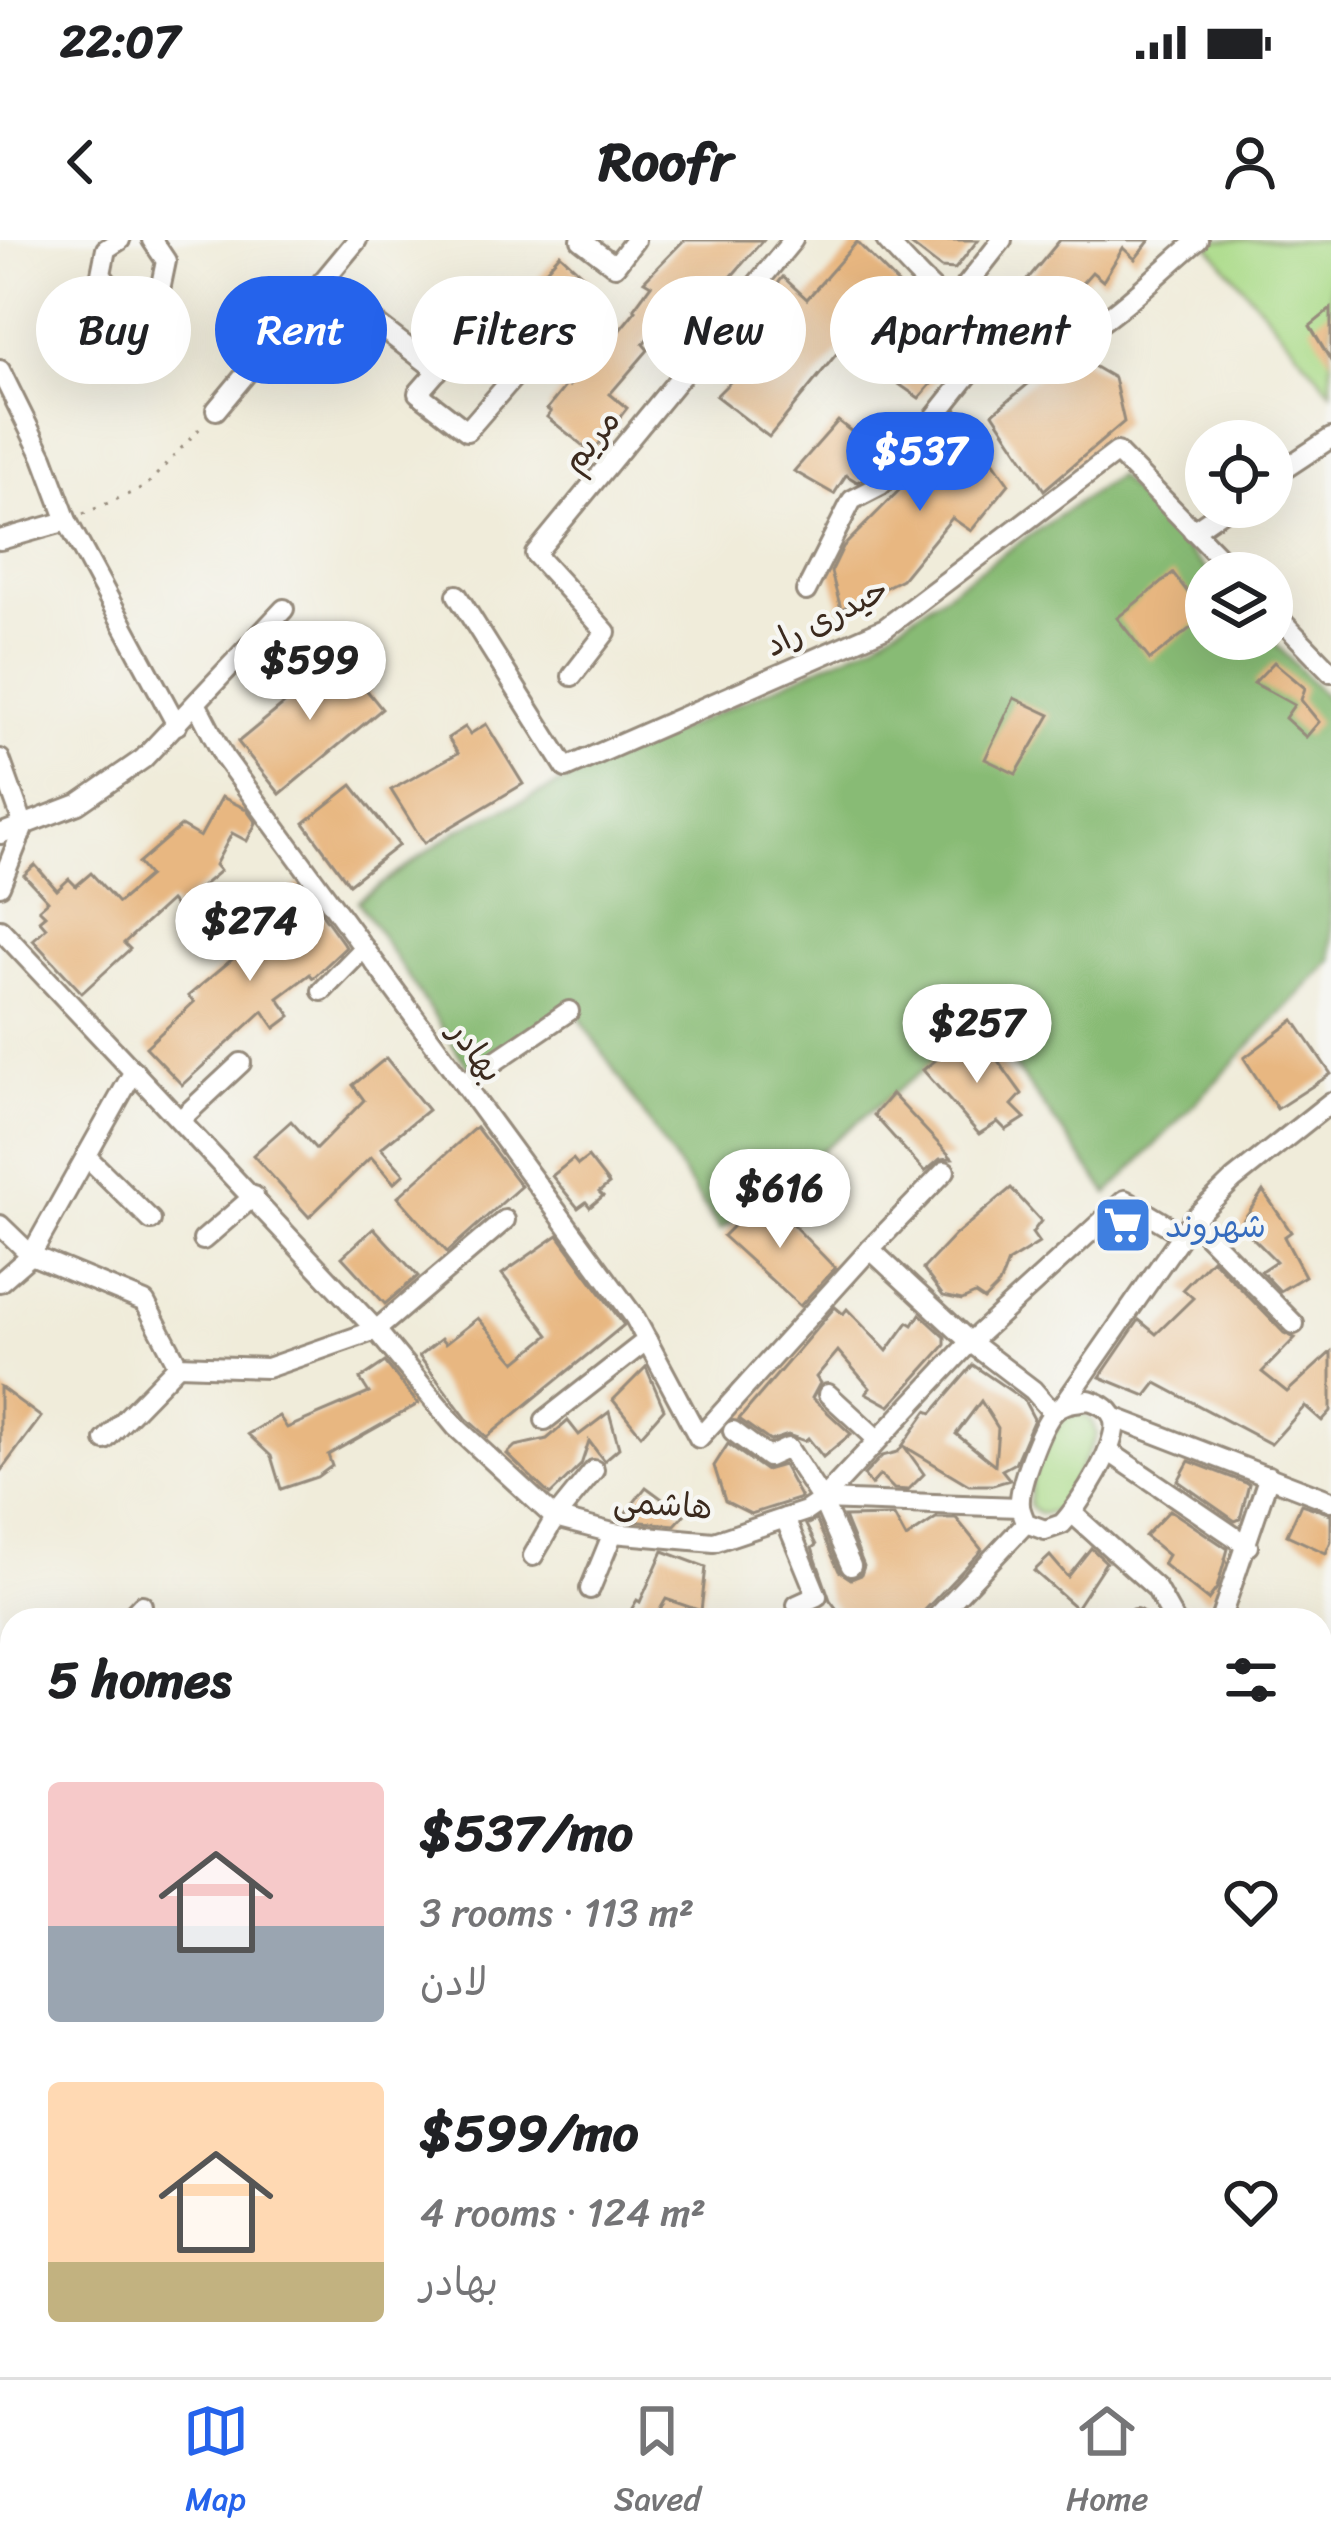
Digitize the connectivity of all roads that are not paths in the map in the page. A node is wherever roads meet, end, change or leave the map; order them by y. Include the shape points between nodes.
1 (152, 240) edge
2 (357, 240) edge
3 (581, 240) edge
4 (635, 240) edge
5 (793, 240) edge
6 (886, 240) edge
7 (1002, 240) edge
8 (1198, 240) edge
9 (108, 243) edge
10 (327, 276) edge
11 (918, 276) edge
12 (974, 276) edge
13 (1112, 312) edge
14 (387, 332) edge
15 (411, 350) edge
16 (0, 370) edge
17 (438, 371) joint
18 (238, 384) edge
19 (961, 384) edge
20 (216, 410) road end
21 (1331, 438) edge
22 (1293, 464) edge
23 (67, 521) junction
24 (1197, 528) edge
25 (1193, 531) junction
26 (0, 540) edge
27 (1214, 552) edge
28 (806, 591) dead end
29 (457, 595) dead end
30 (284, 609) dead end
31 (1293, 633) edge
32 (1331, 672) edge
33 (572, 676) dead end
34 (197, 705) junction
35 (177, 725) junction
36 (0, 759) edge
37 (24, 826) junction
38 (0, 835) edge
39 (0, 886) edge
40 (0, 929) edge
41 (364, 948) junction
42 (322, 991) dead end
43 (569, 1011) dead end
44 (242, 1063) dead end
45 (134, 1070) junction
46 (463, 1083) junction
47 (1331, 1102) edge
48 (181, 1119) junction
49 (86, 1156) junction
50 (945, 1172) dead end
51 (254, 1196) junction
52 (151, 1220) dead end
53 (505, 1220) dead end
54 (0, 1225) edge
55 (1186, 1227) junction
56 (203, 1240) dead end
57 (870, 1249) junction
58 (31, 1255) junction
59 (0, 1282) edge
60 (1294, 1324) dead end
61 (376, 1330) junction
62 (646, 1340) junction
63 (970, 1342) junction
64 (178, 1365) junction
65 (828, 1394) dead end
66 (1059, 1408) junction
67 (1113, 1418) junction
68 (545, 1420) dead end
69 (733, 1431) dead end
70 (877, 1439) junction
71 (105, 1440) dead end
72 (1108, 1451) junction
73 (594, 1471) dead end
74 (1269, 1476) junction
75 (822, 1500) junction
76 (1331, 1501) edge
77 (1072, 1513) junction
78 (1023, 1515) junction
79 (555, 1518) junction
80 (785, 1518) junction
81 (613, 1533) junction
82 (1248, 1546) junction
83 (533, 1556) dead end
84 (851, 1566) dead end
85 (590, 1589) dead end
86 (797, 1605) dead end
87 (944, 1608) edge
88 (1167, 1608) edge
89 (1225, 1608) edge

1 - 9 street via 166,261 161,285 140,300 116,295 101,274
2 - 10 street
3 - 4 street via 615,266
5 - 33 street, مریم via 535,554 606,632
6 - 11 street
7 - 12 street
8 - 13 street
14 - 15 street
16 - 23 street
17 - 17 street via 464,339 512,379 467,431 418,393
18 - 20 street
19 - 28 street via 881,485 852,500
21 - 22 street
23 - 26 street
23 - 35 street
24 - 25 street
25 - 27 street, حیدری راد
25 - 29 street, حیدری راد via 1117,452 885,628 566,768
30 - 34 street
31 - 32 street
34 - 35 street
34 - 41 street, بهادر via 224,757
35 - 37 street via 118,778
36 - 37 street
37 - 38 street
37 - 39 street
40 - 45 street, هاشمی
41 - 42 street
41 - 46 street, بهادر
43 - 46 street
44 - 48 street
45 - 48 street, هاشمی
45 - 49 street
46 - 62 street, بهادر
47 - 55 street
48 - 51 street, هاشمی
49 - 52 street
49 - 58 street
50 - 57 street
51 - 56 street
51 - 61 street, هاشمی
53 - 61 street
54 - 58 street
55 - 60 street
55 - 63 street via 1125,1200
55 - 66 street
57 - 62 street, بهادر via 699,1438
57 - 63 street
58 - 59 street
58 - 64 street via 145,1301
61 - 64 street via 267,1368
61 - 79 street, هاشمی via 456,1427
62 - 68 street
63 - 66 street
63 - 70 street
64 - 71 street
65 - 70 street
66 - 67 street via 1089,1400
66 - 78 street via 1022,1488
67 - 72 street
67 - 74 street
69 - 75 street via 768,1457 788,1448
70 - 75 street
72 - 77 street
72 - 82 street
73 - 79 street
74 - 76 street
74 - 82 street
75 - 78 street, هاشمی
75 - 80 street, هاشمی
75 - 84 street
77 - 78 street, هاشمی via 1046,1530
77 - 88 street via 1156,1588
78 - 87 street
79 - 81 street, هاشمی
79 - 83 street
80 - 81 street, هاشمی via 715,1542
80 - 86 street via 817,1596
81 - 85 street
82 - 89 street

